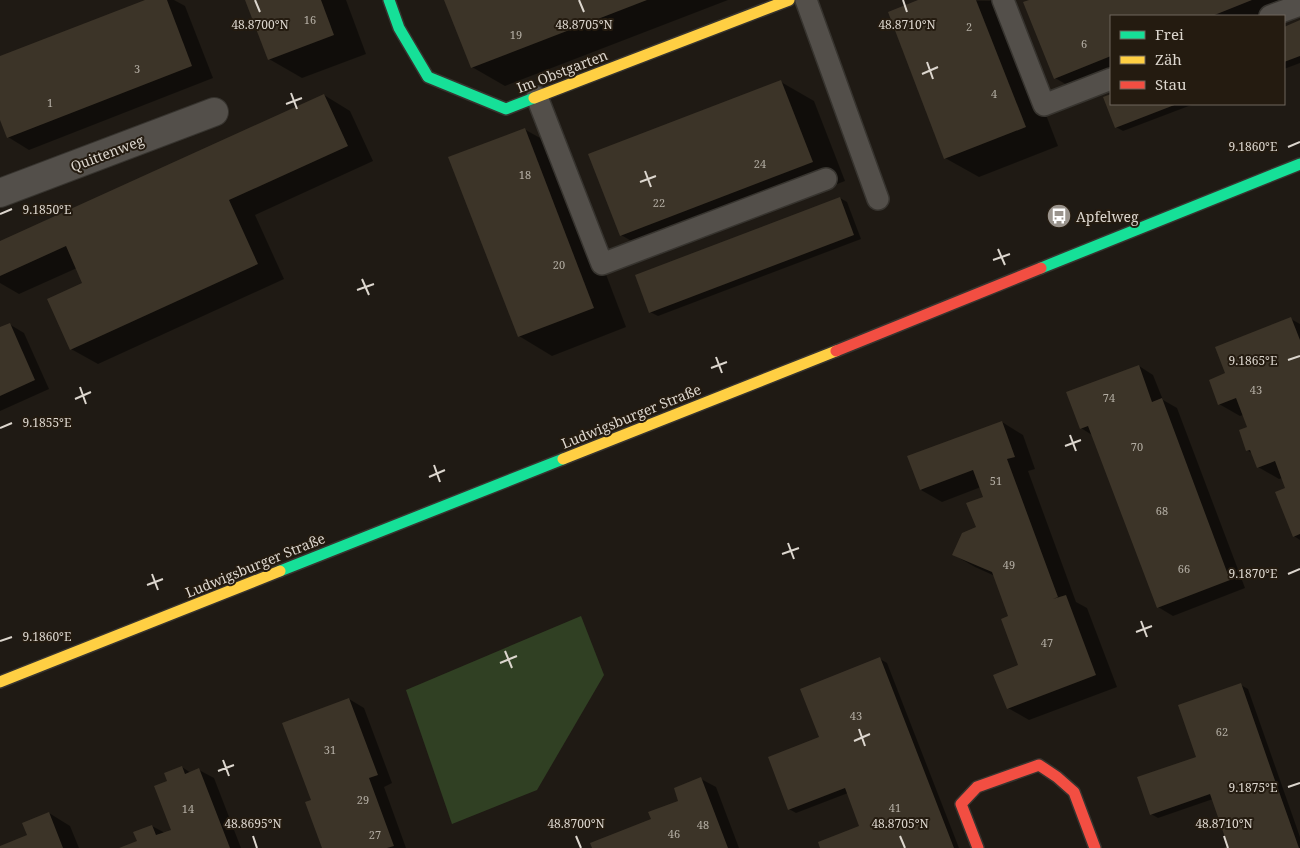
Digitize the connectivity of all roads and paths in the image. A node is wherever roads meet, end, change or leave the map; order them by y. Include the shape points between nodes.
1 (389, 0) edge
2 (789, 0) edge
3 (806, 0) edge
4 (1003, 0) edge
5 (1300, 5) edge
6 (1273, 15) edge
7 (1110, 79) edge
8 (537, 97) junction
9 (214, 112) dead end
10 (1300, 164) edge
11 (826, 179) dead end
12 (0, 193) edge
13 (878, 199) dead end
14 (0, 682) edge
15 (978, 848) edge
16 (1095, 848) edge

1 - 8 main road, Im Obstgarten via 399,28 428,77 506,109
2 - 8 main road, Im Obstgarten
3 - 13 lane
4 - 7 lane via 1044,105
5 - 6 lane
8 - 11 lane via 602,264
9 - 12 street, Quittenweg
10 - 14 main road, Ludwigsburger Straße
15 - 16 main road via 961,804 976,788 1039,765 1074,792

